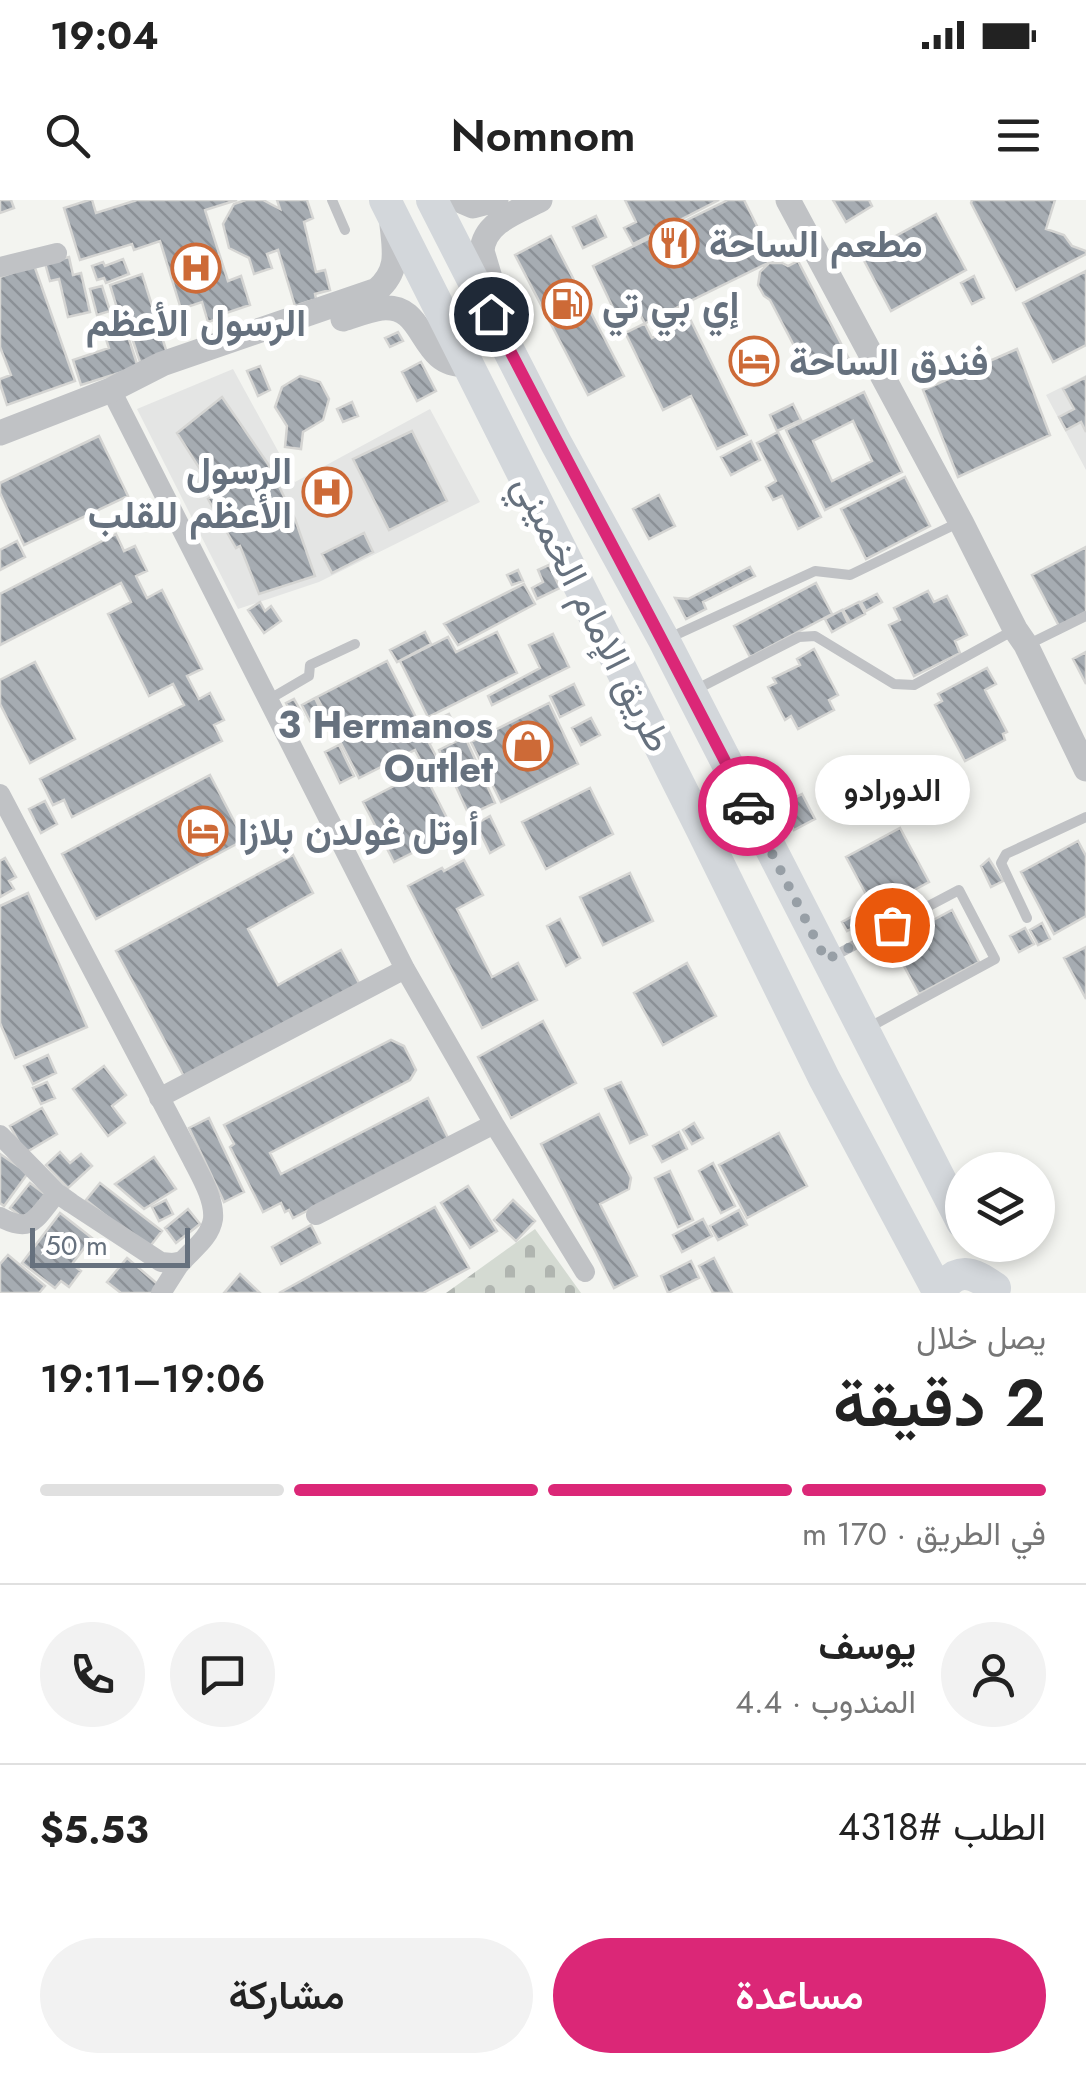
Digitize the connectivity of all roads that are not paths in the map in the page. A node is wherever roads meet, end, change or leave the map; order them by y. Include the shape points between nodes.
1 (332, 200) edge
2 (432, 200) edge
3 (459, 200) edge
4 (496, 200) edge
5 (540, 200) edge
6 (788, 200) edge
7 (387, 204) edge
8 (345, 230) dead end
9 (57, 253) dead end
10 (0, 267) edge
11 (380, 299) junction
12 (506, 342) junction
13 (469, 366) junction
14 (112, 390) junction
15 (0, 432) edge
16 (961, 522) junction
17 (1086, 616) edge
18 (1021, 638) junction
19 (664, 640) junction
20 (355, 644) dead end
21 (690, 693) junction
22 (268, 700) junction
23 (1086, 769) edge
24 (0, 794) edge
25 (1086, 817) edge
26 (1027, 918) dead end
27 (826, 960) junction
28 (405, 969) junction
29 (863, 1030) junction
30 (159, 1098) junction
31 (494, 1124) junction
32 (0, 1135) edge
33 (945, 1188) edge
34 (57, 1192) junction
35 (316, 1215) dead end
36 (0, 1217) edge
37 (945, 1217) edge
38 (900, 1222) junction
39 (182, 1261) junction
40 (983, 1262) edge
41 (584, 1272) dead end
42 (997, 1290) edge
43 (161, 1293) edge
44 (939, 1293) edge

1 - 8 lane
2 - 12 highway, طريق الإمام الخميني
3 - 4 street via 478,206
5 - 12 street via 496,224 482,243
6 - 16 street
7 - 11 street via 396,258
7 - 13 highway, طريق الإمام الخميني
9 - 10 street
11 - 13 street via 406,312 440,356
11 - 14 street
12 - 19 highway, طريق الإمام الخميني
13 - 38 highway, طريق الإمام الخميني
14 - 15 street
14 - 22 street
16 - 18 street
16 - 19 lane via 850,575 815,571
17 - 18 lane
18 - 21 lane via 914,685 894,684 815,636 799,636
18 - 23 street
19 - 21 highway, طريق الإمام الخميني
20 - 22 lane via 310,665 309,676
21 - 27 highway, طريق الإمام الخميني
22 - 28 street
24 - 30 street
25 - 26 lane via 1006,854 1001,863
27 - 29 highway, طريق الإمام الخميني
27 - 29 lane via 958,890 994,959
28 - 30 street
28 - 31 street
29 - 33 highway, طريق الإمام الخميني
30 - 39 street via 213,1217
31 - 35 street
31 - 41 street
32 - 34 street
34 - 36 street via 25,1226
34 - 39 street via 162,1262
37 - 38 highway via 926,1234
38 - 44 highway, طريق الإمام الخميني
39 - 43 street
40 - 42 highway
42 - 44 highway via 961,1274

